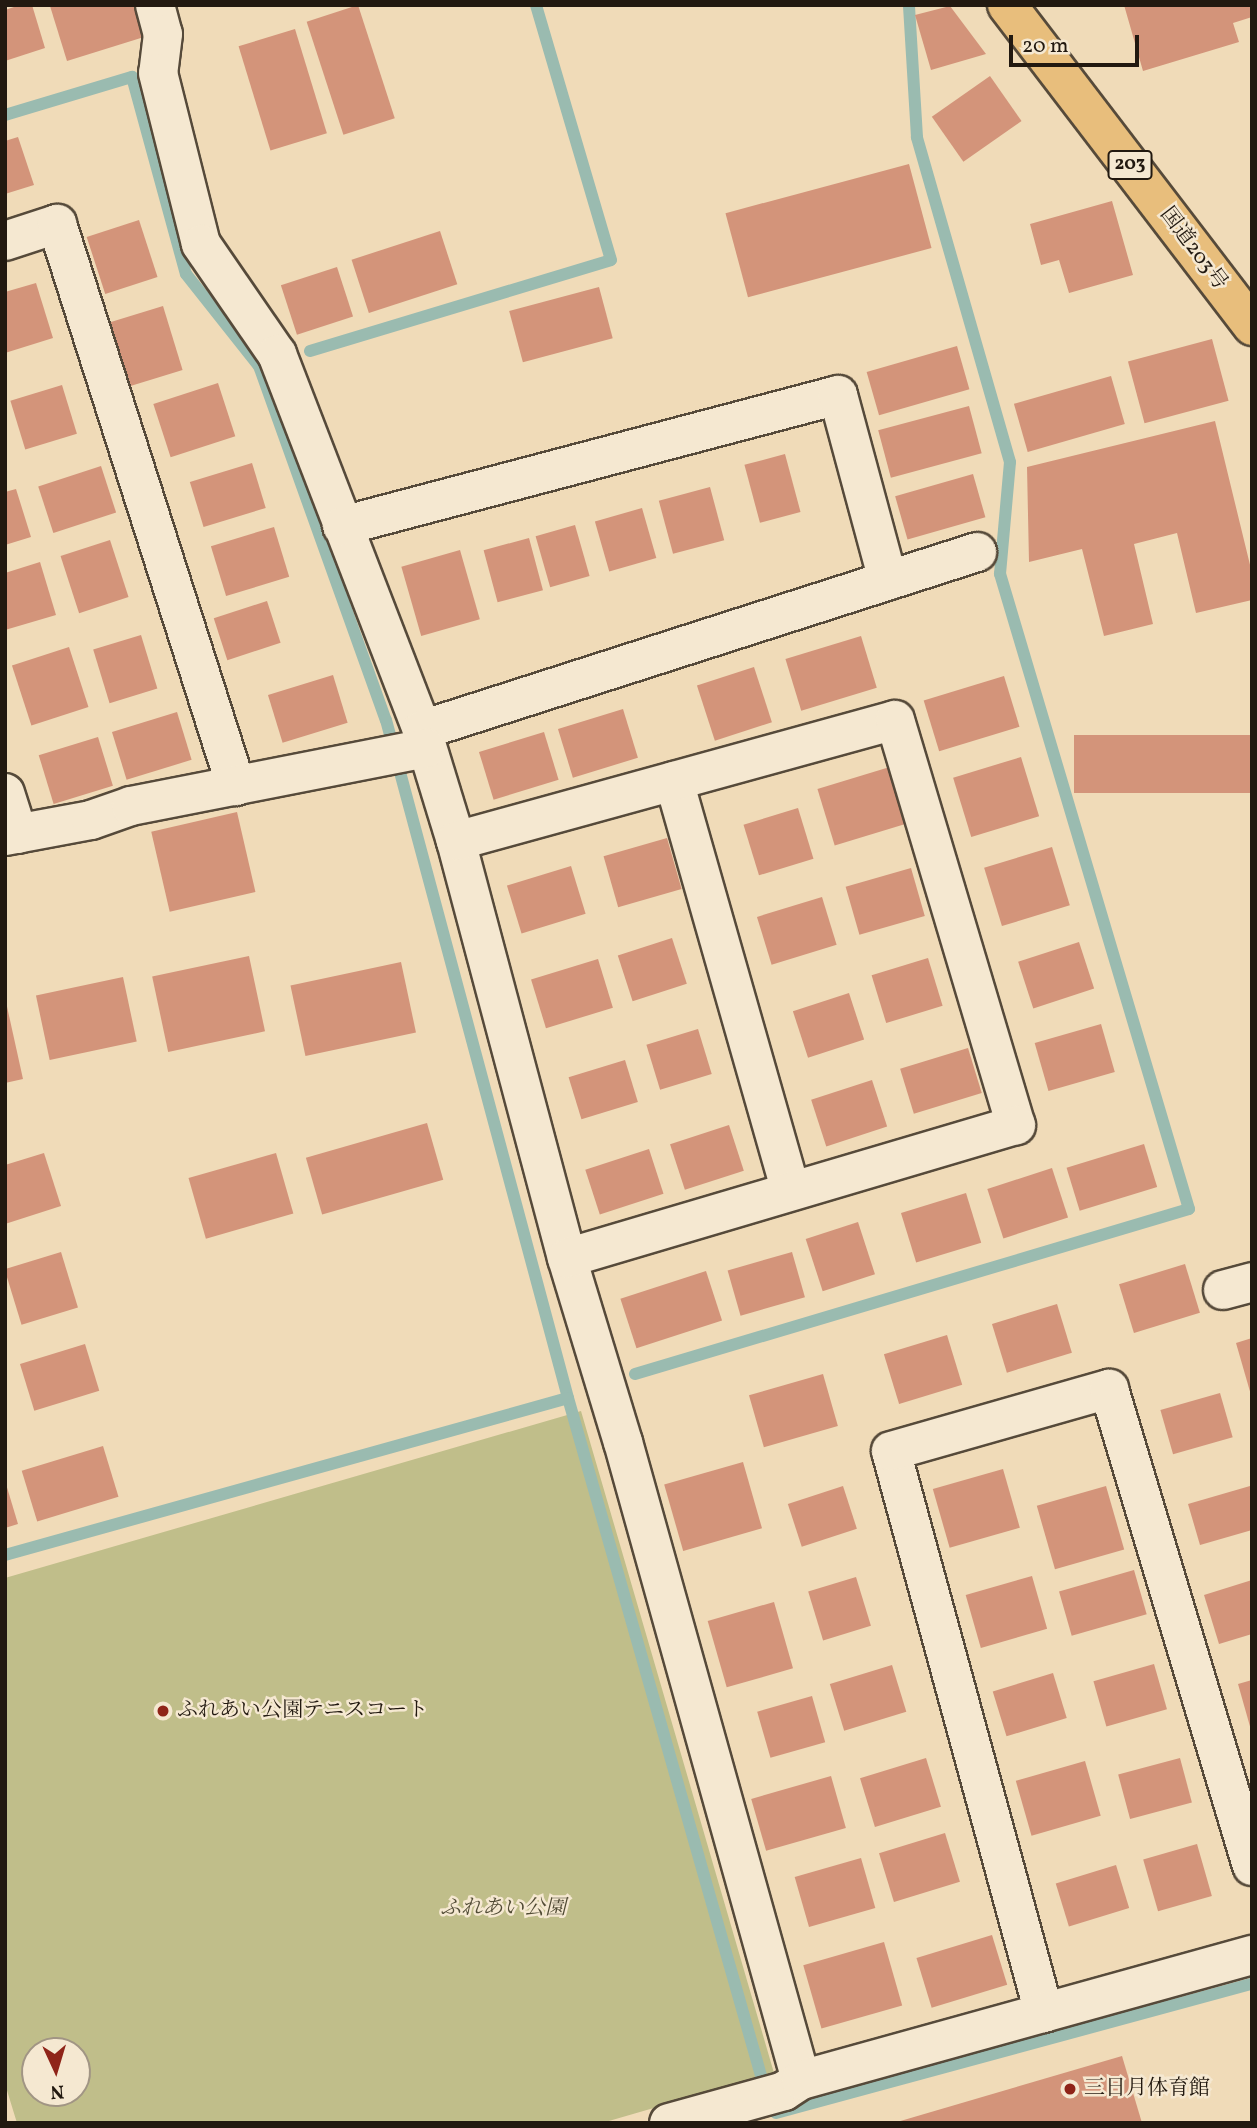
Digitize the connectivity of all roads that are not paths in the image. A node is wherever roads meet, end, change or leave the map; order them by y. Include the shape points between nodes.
1 (155, 5) edge
2 (1007, 5) edge
3 (5, 241) edge
4 (1252, 326) edge
5 (342, 526) junction
6 (977, 552) dead end
7 (888, 580) junction
8 (424, 739) junction
9 (674, 781) junction
10 (236, 786) junction
11 (5, 793) edge
12 (11, 835) edge
13 (456, 841) junction
14 (792, 1191) junction
15 (567, 1258) junction
16 (1252, 1866) edge
17 (1252, 1955) edge
18 (1044, 2013) junction
19 (792, 2085) junction
20 (669, 2123) edge

1 - 5 street via 163,34 158,73 201,244 276,354
2 - 4 highway, 国道203号 / 203
3 - 10 street via 57,224
5 - 7 street via 838,395
5 - 8 street
6 - 7 street
7 - 8 street
8 - 10 street via 376,757
8 - 13 street
9 - 13 street
9 - 14 street
9 - 14 street via 895,720 1016,1125
10 - 12 street
11 - 12 street
13 - 15 street
14 - 15 street
15 - 19 street via 623,1442
16 - 18 street via 1109,1389 891,1451
17 - 18 street
18 - 19 street
19 - 20 street

